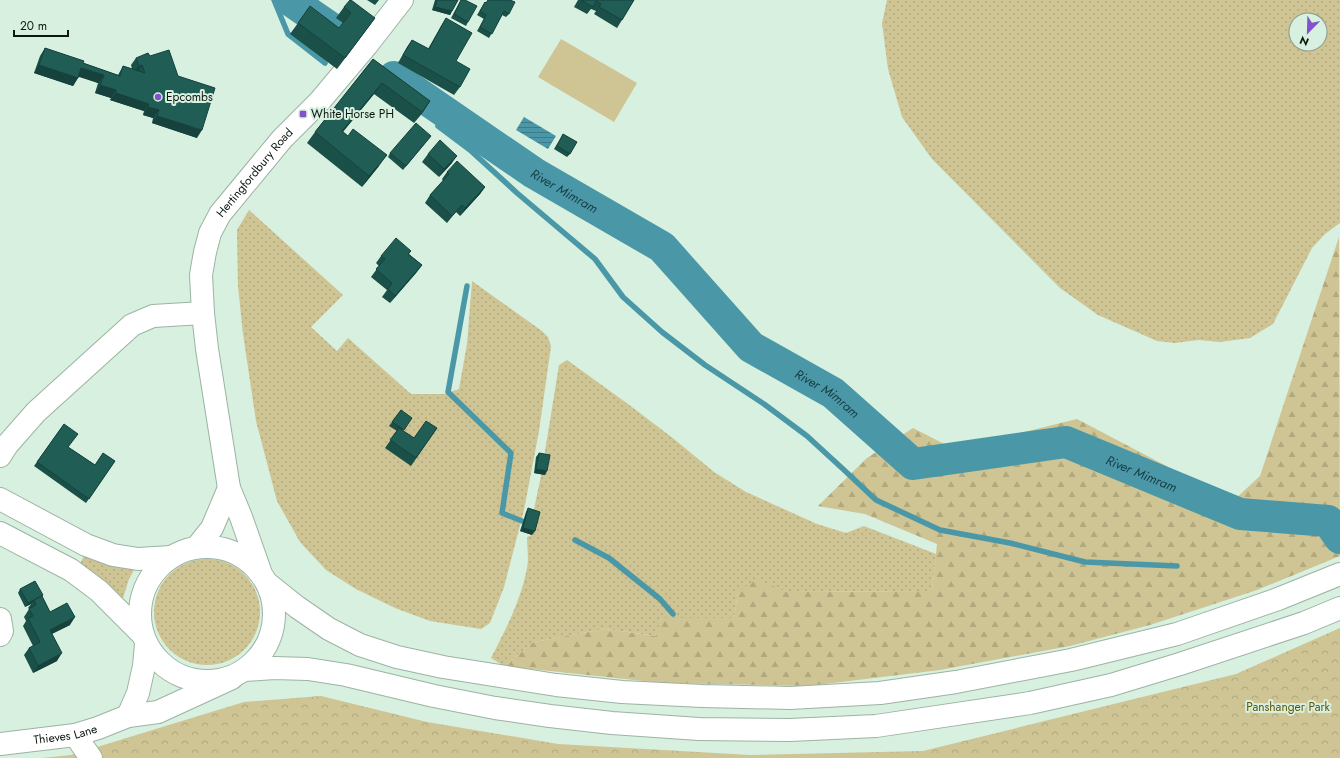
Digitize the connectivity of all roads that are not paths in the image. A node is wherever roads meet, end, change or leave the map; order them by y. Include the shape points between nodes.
1 (402, 0) edge
2 (203, 313) junction
3 (0, 456) edge
4 (229, 488) junction
5 (0, 499) edge
6 (0, 533) edge
7 (197, 547) junction
8 (170, 557) junction
9 (1340, 574) edge
10 (264, 577) junction
11 (1340, 608) edge
12 (0, 619) edge
13 (0, 635) edge
14 (144, 640) junction
15 (239, 674) junction
16 (128, 716) junction
17 (75, 735) junction
18 (0, 744) edge
19 (91, 758) edge

1 - 2 main road, Hertingfordbury Road via 319,102 282,139 220,214 210,233 201,275
2 - 3 main road via 153,316 132,326 36,412
2 - 4 main road, Hertingfordbury Road
4 - 7 main road via 212,528
4 - 10 main road, Hertingfordbury Road
5 - 8 main road via 86,545 113,555 138,559
6 - 14 main road via 71,570 99,591
7 - 8 main road
7 - 10 main road via 232,551 247,560
8 - 14 main road via 147,583 141,600 140,617
9 - 10 main road via 1278,599 1177,634 1071,660 956,682 880,693 790,698 622,692 502,677 398,657 360,645 329,629 297,607
10 - 15 main road via 273,598 273,631 258,660
11 - 15 main road via 1304,623 1111,685 1030,704 876,726 790,730 699,729 597,721 495,708 308,669 274,668
12 - 13 main road
14 - 15 main road via 158,660 174,673 186,678 212,682
14 - 16 main road via 144,666 138,693
15 - 16 main road, Thieves Lane via 158,712
16 - 17 main road, Thieves Lane
17 - 18 main road, Thieves Lane
17 - 19 main road

